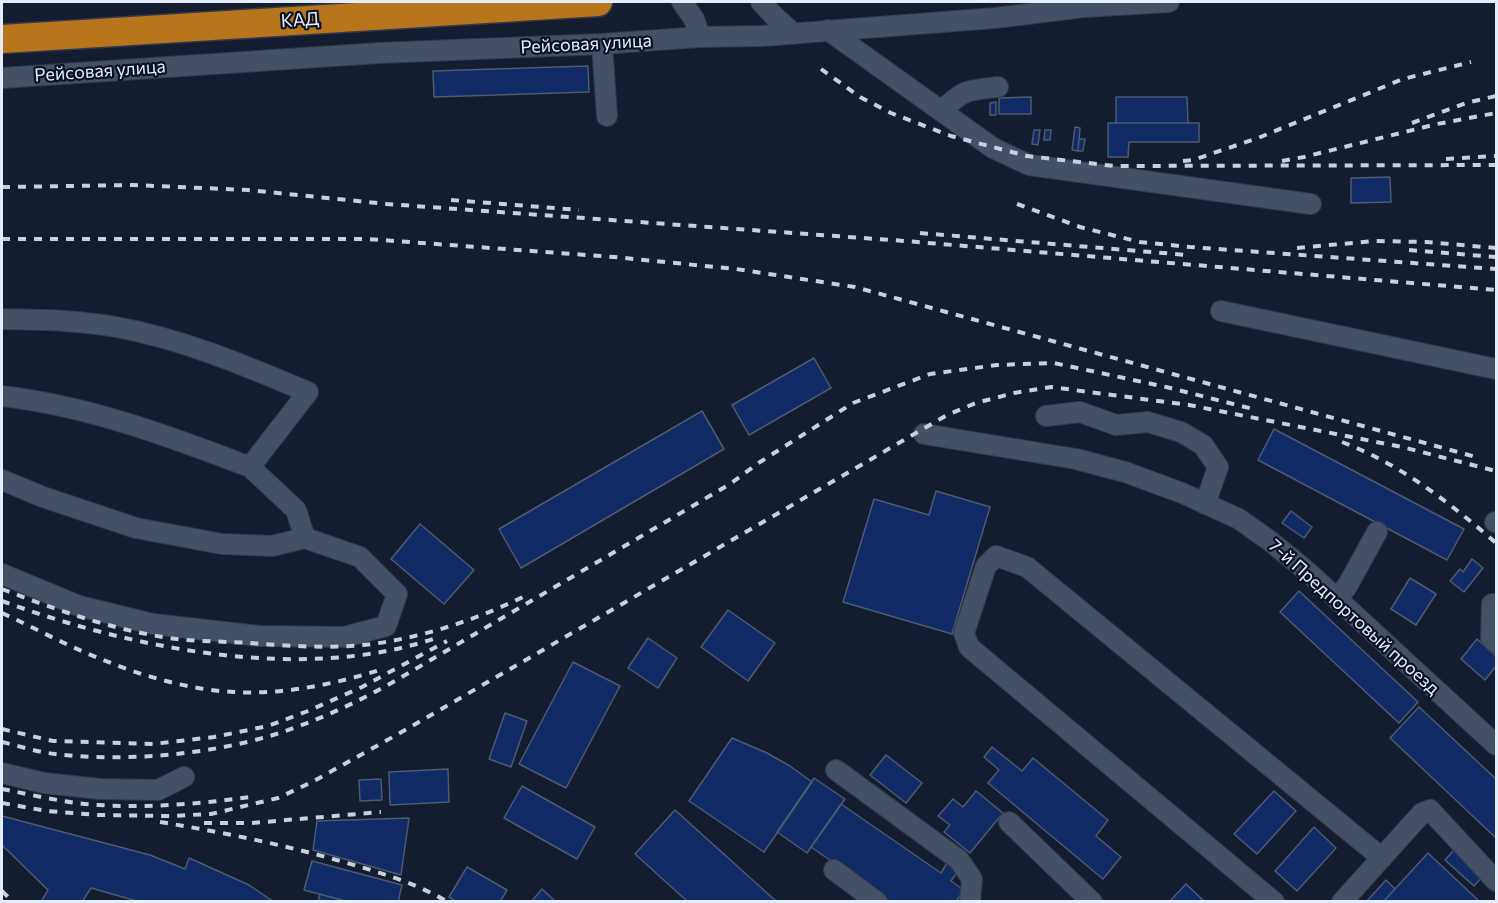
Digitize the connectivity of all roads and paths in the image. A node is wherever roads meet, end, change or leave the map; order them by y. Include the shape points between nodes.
1 (598, 2) edge
2 (682, 2) edge
3 (761, 2) edge
4 (1169, 2) edge
5 (828, 30) junction
6 (794, 34) junction
7 (700, 37) junction
8 (2, 39) edge
9 (602, 44) junction
10 (2, 78) edge
11 (998, 87) dead end
12 (942, 111) junction
13 (608, 116) dead end
14 (1311, 204) dead end
15 (1221, 311) dead end
16 (2, 319) edge
17 (1497, 369) edge
18 (2, 396) edge
19 (1046, 416) dead end
20 (924, 434) dead end
21 (250, 467) junction
22 (2, 480) edge
23 (1205, 504) junction
24 (1377, 532) dead end
25 (305, 538) junction
26 (2, 574) edge
27 (1338, 599) junction
28 (1492, 604) dead end
29 (1497, 643) edge
30 (1497, 745) edge
31 (836, 770) dead end
32 (2, 773) edge
33 (184, 777) dead end
34 (1009, 822) dead end
35 (1382, 858) junction
36 (834, 870) dead end
37 (1497, 881) edge
38 (877, 902) edge
39 (970, 902) edge
40 (1092, 902) edge
41 (1274, 902) edge
42 (1342, 902) edge

1 - 8 highway, КАД
2 - 7 street
3 - 6 street
4 - 5 street, Рейсовая улица
5 - 6 street, Рейсовая улица
5 - 12 street
6 - 7 street, Рейсовая улица
7 - 9 street, Рейсовая улица
9 - 10 street, Рейсовая улица via 379,53
9 - 13 street
11 - 12 street via 968,90
12 - 14 street via 993,148 1029,165
15 - 17 street
16 - 21 street via 63,320 156,336 224,357 308,392
18 - 21 street via 90,412
19 - 23 street via 1080,412 1116,425 1148,422 1181,432 1203,445 1218,467
20 - 23 street, 7-й Предпортовый проезд via 1076,459 1125,472
21 - 25 street via 296,510
22 - 25 street via 147,530 222,544 272,546
23 - 27 street, 7-й Предпортовый проезд via 1239,519 1270,541
24 - 27 street
25 - 26 street via 360,557 397,594 386,626 344,637 259,636 153,624 79,606
27 - 30 street, 7-й Предпортовый проезд
28 - 29 street via 1491,638
31 - 39 street via 959,860 972,879
32 - 33 street via 44,783 100,789 158,790
34 - 40 street
35 - 37 street via 1422,813 1430,810
35 - 41 street via 1027,567 996,556 986,566 964,633 969,647
35 - 42 street
36 - 38 street

